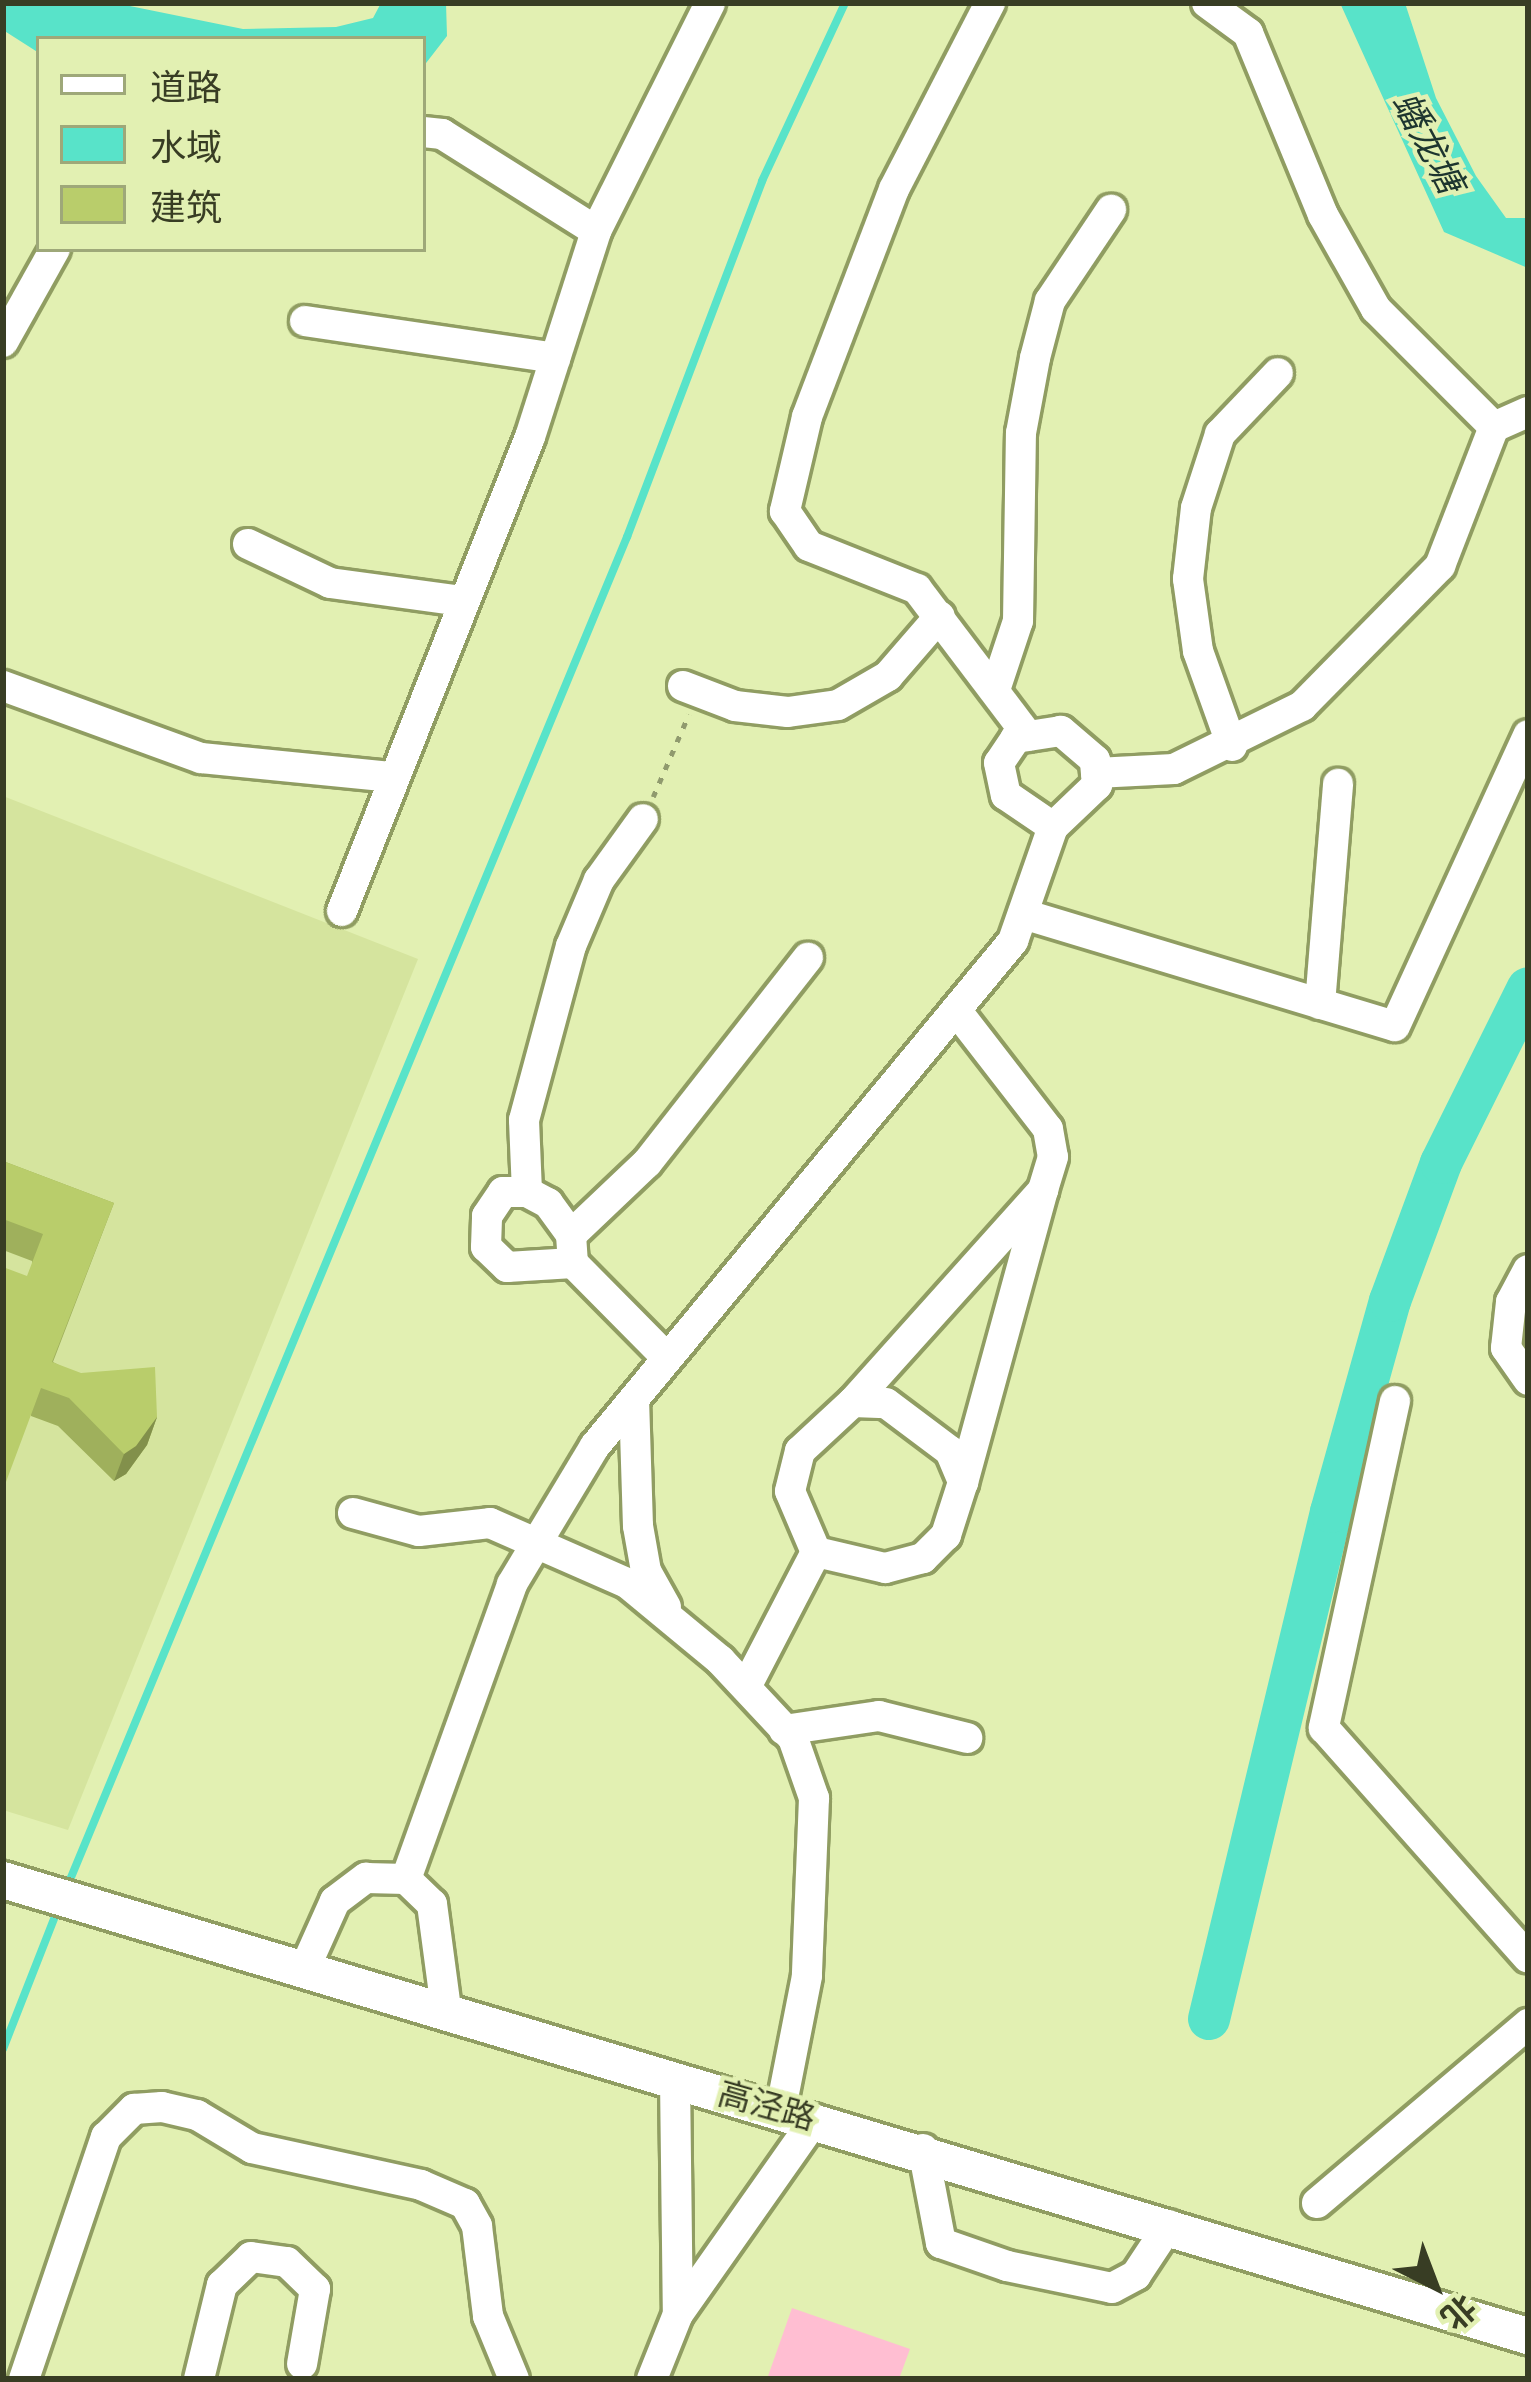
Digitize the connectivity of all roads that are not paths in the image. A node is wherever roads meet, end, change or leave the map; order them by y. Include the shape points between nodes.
1 (710, 3) edge
2 (990, 3) edge
3 (1207, 3) edge
4 (426, 132) edge
5 (1111, 210) dead end
6 (596, 231) junction
7 (53, 252) edge
8 (305, 321) dead end
9 (3, 342) edge
10 (555, 358) junction
11 (1278, 374) dead end
12 (1528, 412) edge
13 (1494, 427) junction
14 (248, 544) dead end
15 (461, 601) junction
16 (940, 616) junction
17 (3, 686) edge
18 (996, 687) junction
19 (691, 689) road end
20 (1528, 735) edge
21 (1028, 736) junction
22 (1232, 746) junction
23 (1096, 772) junction
24 (393, 777) junction
25 (1338, 784) dead end
26 (643, 819) road end
27 (1053, 827) junction
28 (343, 911) dead end
29 (1023, 914) junction
30 (808, 958) dead end
31 (1320, 1004) junction
32 (956, 1010) junction
33 (1043, 1190) junction
34 (526, 1192) junction
35 (572, 1249) junction
36 (1528, 1270) edge
37 (668, 1358) junction
38 (1528, 1380) edge
39 (634, 1399) junction
40 (1395, 1401) dead end
41 (853, 1402) junction
42 (963, 1482) junction
43 (353, 1513) dead end
44 (538, 1539) junction
45 (816, 1552) junction
46 (675, 1623) junction
47 (746, 1688) junction
48 (784, 1730) junction
49 (967, 1738) dead end
50 (406, 1879) junction
51 (3, 1880) edge
52 (1528, 1958) edge
53 (305, 1968) junction
54 (446, 2009) junction
55 (1528, 2024) edge
56 (675, 2079) junction
57 (798, 2114) junction
58 (923, 2149) junction
59 (1317, 2204) dead end
60 (1168, 2225) junction
61 (678, 2314) junction
62 (1528, 2336) edge
63 (302, 2364) dead end
64 (24, 2379) edge
65 (200, 2379) edge
66 (514, 2379) edge
67 (652, 2379) edge

1 - 6 street
2 - 16 street via 894,189 807,417 785,512 809,546 917,589
3 - 13 street via 1248,32 1323,215 1376,309
4 - 6 street via 442,134
5 - 18 street via 1050,301 1035,358 1021,433 1018,621
6 - 10 street
7 - 9 street
8 - 10 street
10 - 15 street
11 - 22 street via 1220,434 1196,508 1188,579 1198,651
12 - 13 street
13 - 22 street via 1440,566 1302,706
14 - 15 street via 330,584
15 - 24 street
16 - 18 street
16 - 19 street via 887,676 838,705 788,712 735,706
17 - 24 street via 201,758
18 - 21 street
20 - 31 street via 1395,1026
21 - 23 street via 1061,731 1095,760
21 - 27 street via 1016,738 999,763 1006,795
22 - 23 street via 1174,769
23 - 27 street via 1097,784
24 - 28 street
25 - 31 street
26 - 34 street via 599,880 566,965 524,1120
27 - 29 street
29 - 31 street
29 - 32 street via 1013,941
30 - 35 street
32 - 33 street via 1048,1129 1054,1157
32 - 37 street
33 - 41 street
33 - 42 street
34 - 35 street via 548,1204
34 - 35 street via 503,1192 487,1216 486,1246 507,1267
35 - 37 street
36 - 38 street via 1510,1302 1506,1348
37 - 39 street
39 - 44 street
39 - 46 street via 646,1571
40 - 52 street via 1324,1728
41 - 42 street via 886,1403 922,1424 950,1451
41 - 45 street via 800,1451 790,1491
42 - 45 street via 946,1535 922,1558 885,1568
43 - 44 street via 419,1531 490,1523
44 - 46 street via 628,1583
44 - 50 street via 512,1584
45 - 47 street
46 - 47 street
47 - 48 street
48 - 49 street via 879,1716
48 - 57 street via 814,1798
50 - 53 street via 366,1878 335,1901
50 - 54 street via 432,1904
51 - 53 main road, 高泾路
53 - 54 main road, 高泾路
54 - 56 main road, 高泾路
55 - 59 street
56 - 57 main road, 高泾路
56 - 61 street
57 - 58 main road, 高泾路
57 - 61 street
58 - 60 main road, 高泾路
58 - 60 street via 941,2243 1007,2266 1112,2288 1136,2275
60 - 62 main road, 高泾路
61 - 67 street
63 - 65 street via 315,2289 287,2262 251,2257 222,2284
64 - 66 street via 106,2138 134,2109 162,2107 197,2115 253,2148 421,2185 465,2204 477,2226 488,2316

